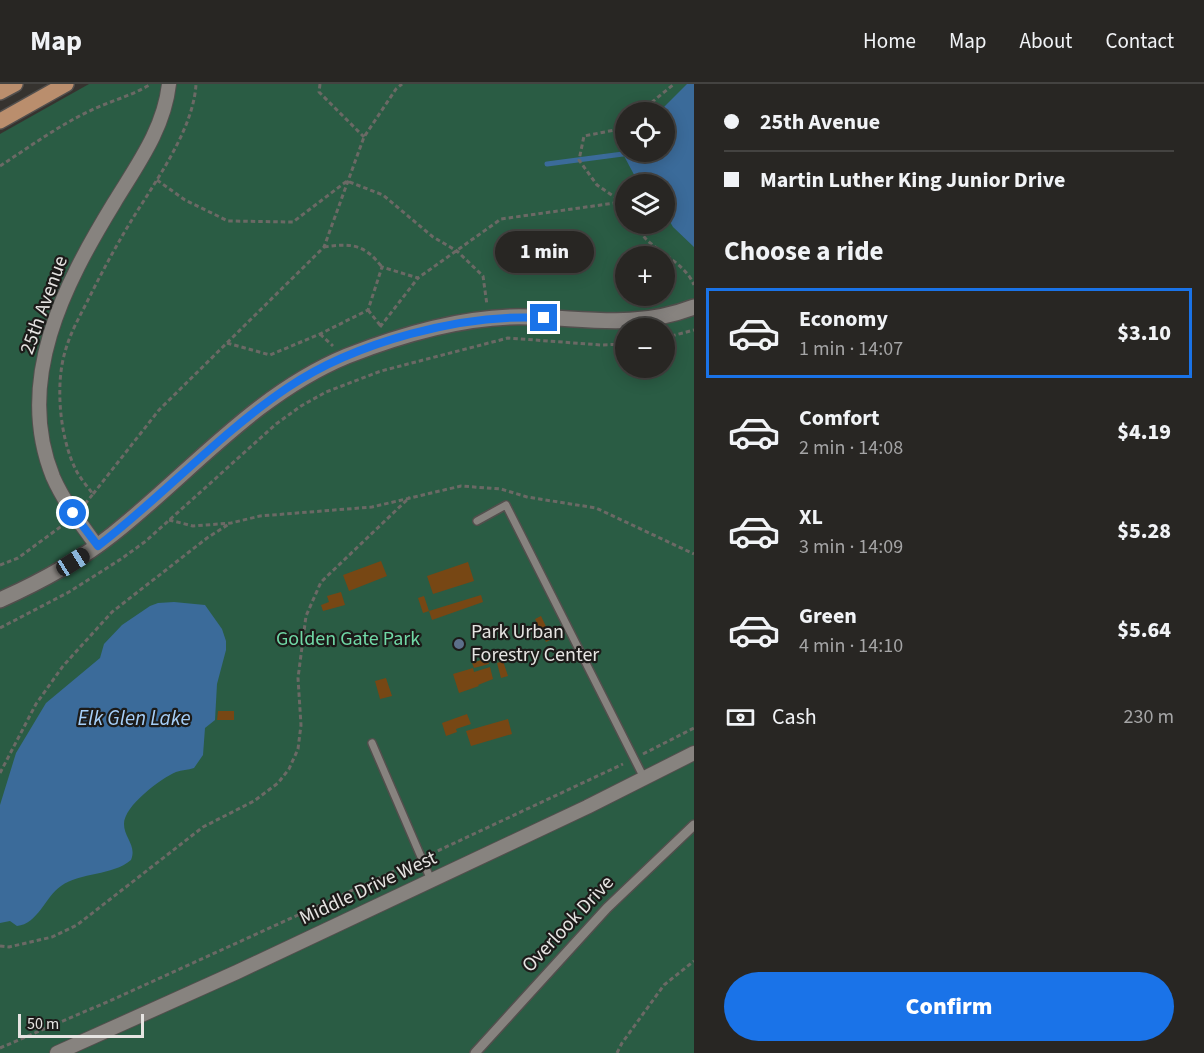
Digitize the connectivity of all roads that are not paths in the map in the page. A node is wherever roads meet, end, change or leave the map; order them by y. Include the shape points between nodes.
1 (15, 84) edge
2 (66, 84) edge
3 (169, 84) edge
4 (0, 93) edge
5 (0, 121) edge
6 (694, 308) edge
7 (477, 521) dead end
8 (98, 546) junction
9 (0, 600) edge
10 (372, 743) dead end
11 (694, 753) edge
12 (644, 778) junction
13 (694, 825) edge
14 (431, 880) junction
15 (57, 1053) edge
16 (475, 1053) edge

1 - 4 main road
2 - 5 main road
3 - 8 street, 25th Avenue via 155,132 74,275 42,366 38,399 44,448 57,485
6 - 8 street via 628,322 488,319 383,343 326,366 288,387
7 - 12 lane via 506,505
8 - 9 street
10 - 14 lane
11 - 12 street, Middle Drive West
12 - 14 street, Middle Drive West
13 - 16 street, Overlook Drive via 607,908
14 - 15 street, Middle Drive West

